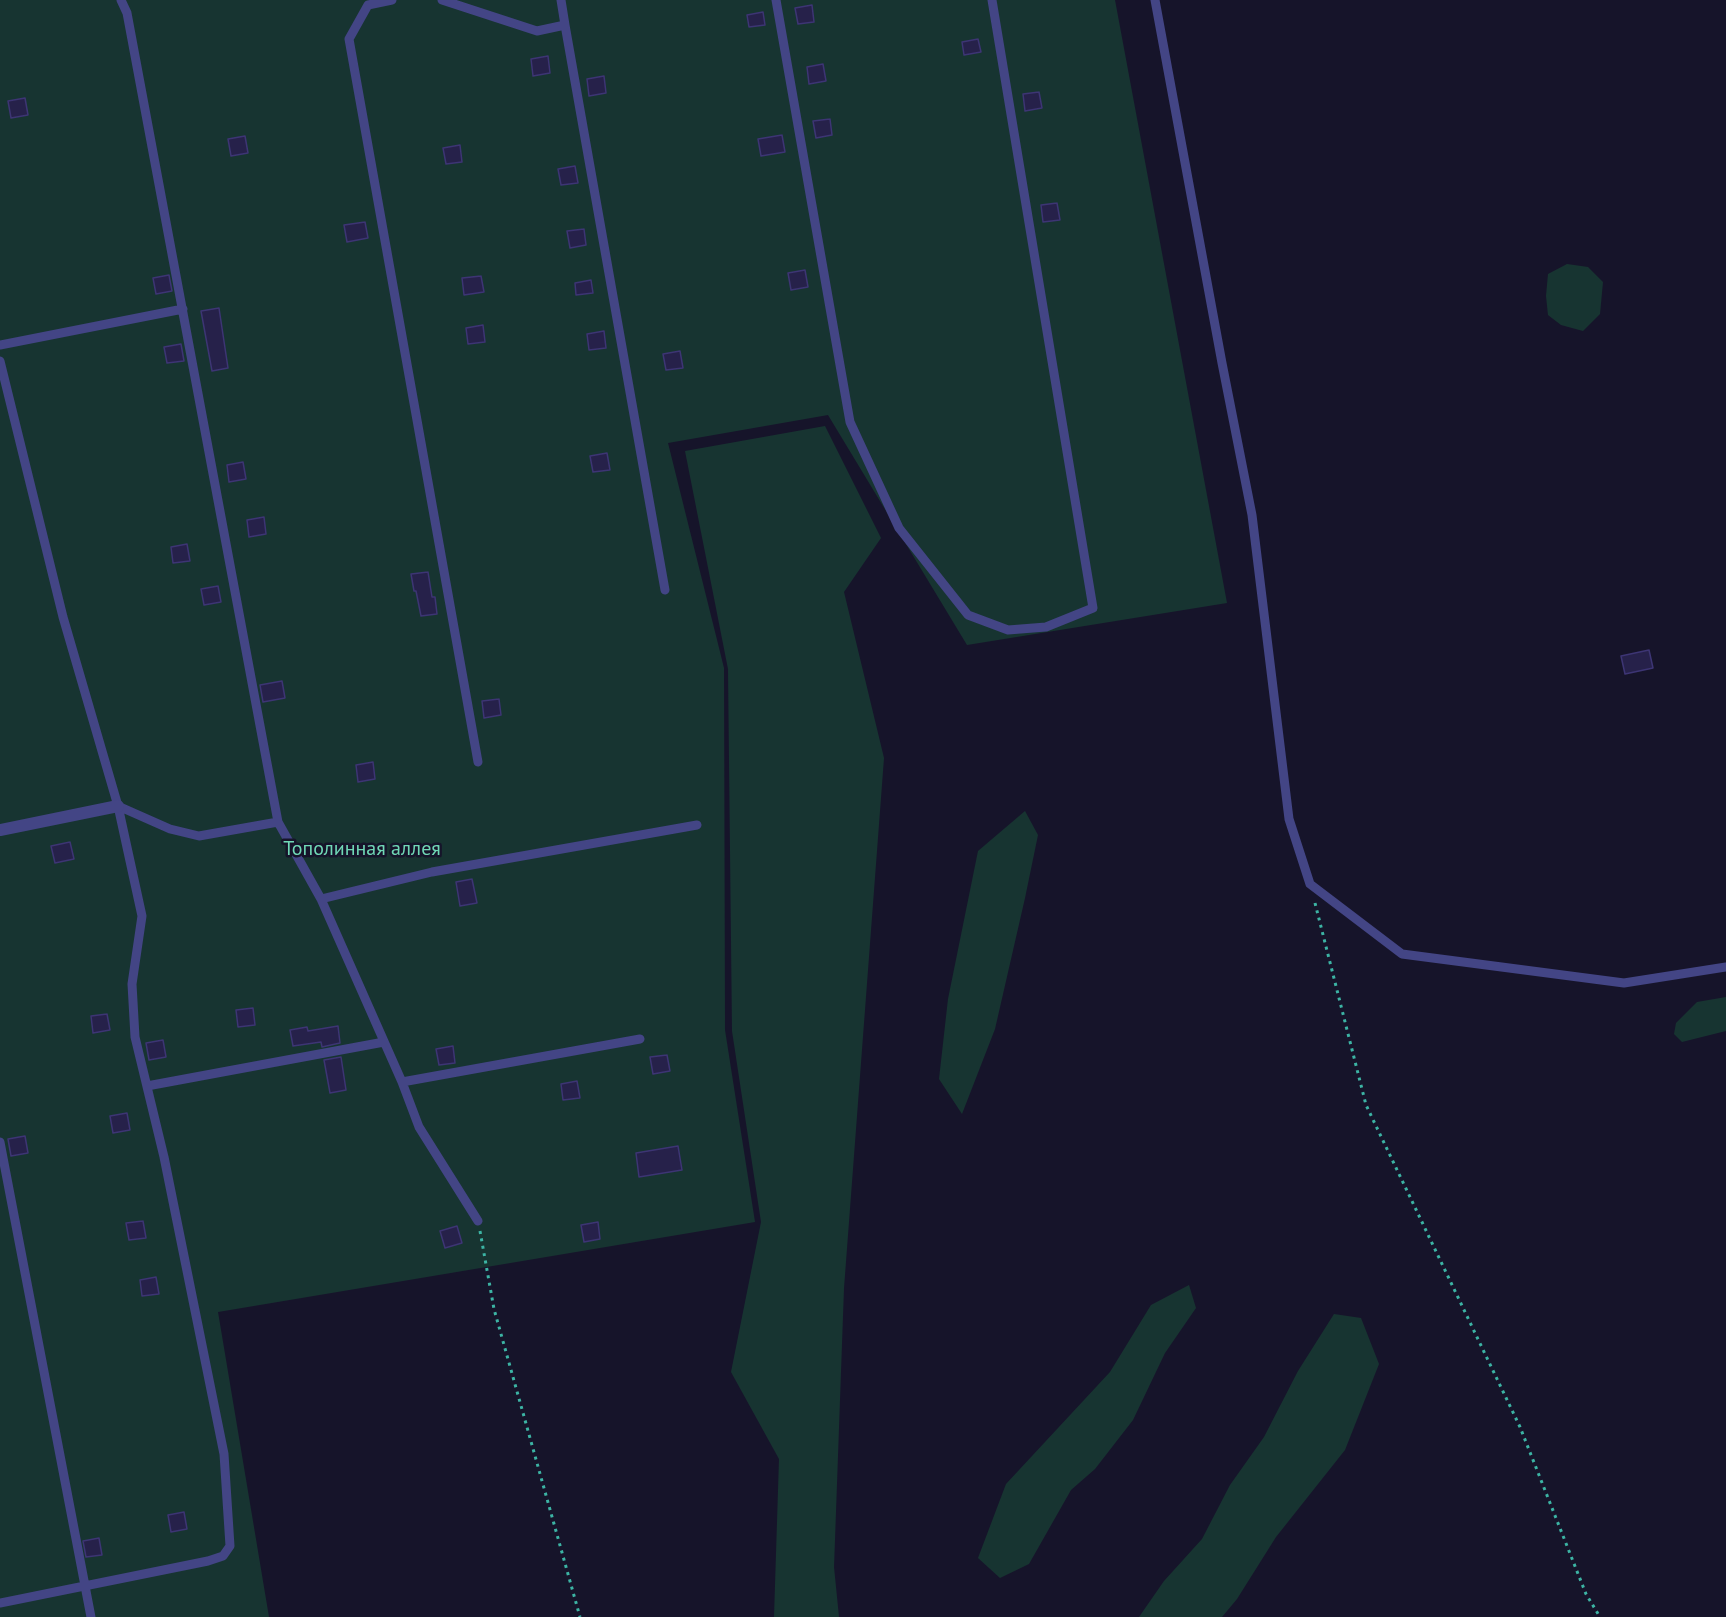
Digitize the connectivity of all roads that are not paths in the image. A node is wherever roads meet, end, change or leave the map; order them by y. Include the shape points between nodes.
1 (121, 0) edge
2 (392, 0) edge
3 (442, 0) edge
4 (561, 0) edge
5 (776, 0) edge
6 (992, 0) edge
7 (1155, 0) edge
8 (565, 24) junction
9 (183, 309) junction
10 (0, 345) edge
11 (0, 363) edge
12 (665, 590) dead end
13 (478, 762) dead end
14 (118, 806) junction
15 (278, 822) junction
16 (697, 825) dead end
17 (0, 830) edge
18 (321, 899) junction
19 (1726, 967) edge
20 (640, 1039) dead end
21 (384, 1042) junction
22 (402, 1082) junction
23 (147, 1086) junction
24 (0, 1142) edge
25 (478, 1221) road end
26 (84, 1585) junction
27 (0, 1603) edge
28 (91, 1617) edge

1 - 9 lane via 127,13
2 - 13 lane via 368,5 349,39
3 - 8 lane via 537,31
4 - 8 lane
5 - 6 lane via 850,422 900,528 968,615 1008,630 1046,627 1093,608
7 - 19 lane via 1252,515 1289,819 1310,884 1402,954 1624,983
8 - 12 lane
9 - 10 lane
9 - 15 lane
11 - 14 lane via 63,617
14 - 15 lane via 170,829 199,836
14 - 17 street
14 - 23 lane via 142,916 132,984 135,1037
15 - 18 lane
16 - 18 lane via 432,872
18 - 21 lane
20 - 22 lane
21 - 22 lane
21 - 23 lane
22 - 25 lane via 419,1127
23 - 26 lane via 224,1454 230,1546 223,1556 208,1561
24 - 26 lane
26 - 27 lane
26 - 28 lane

